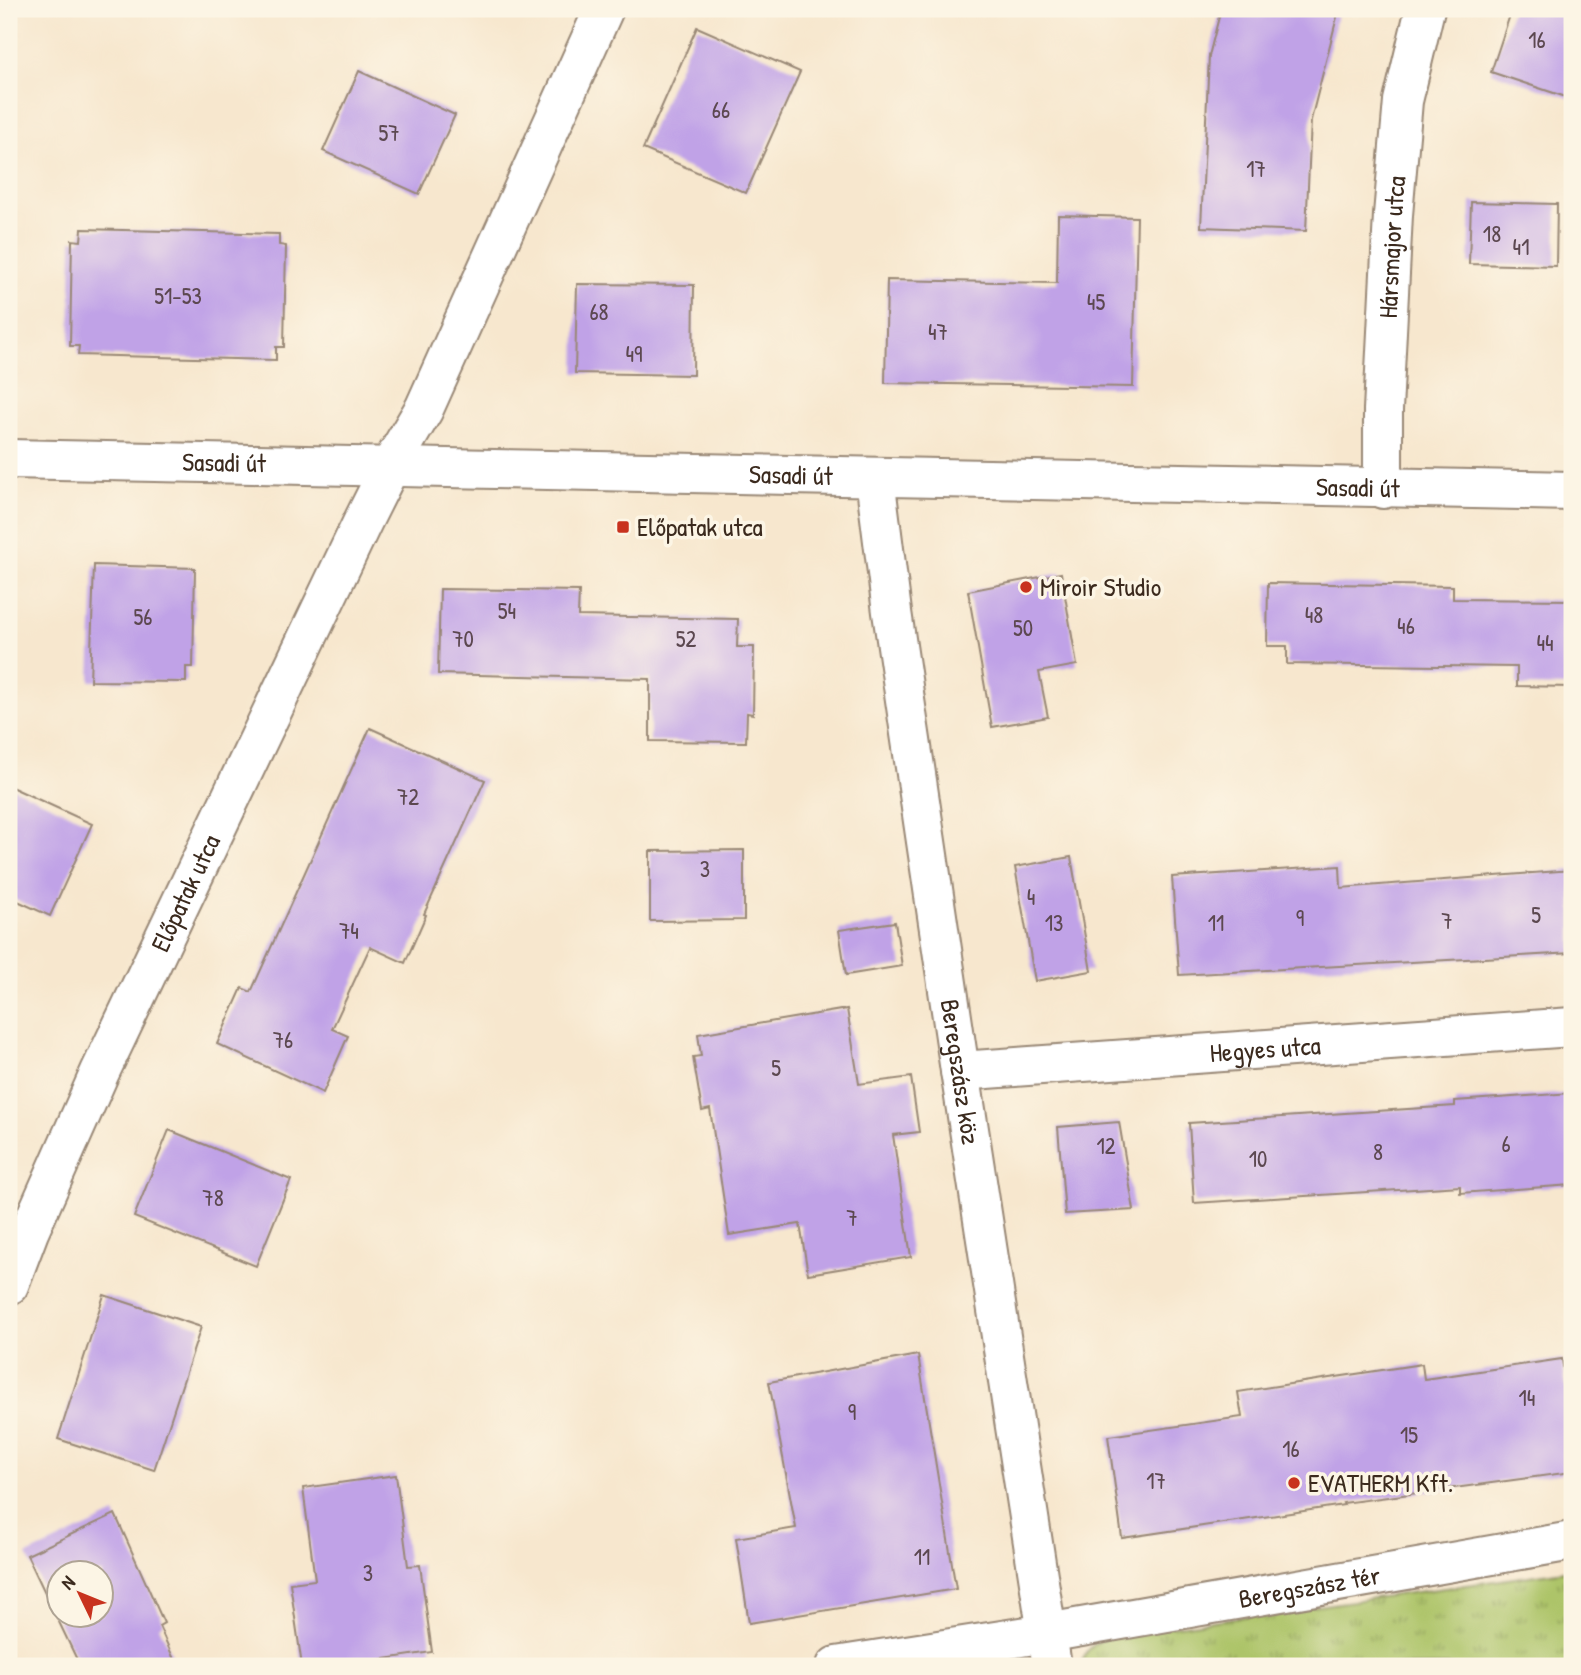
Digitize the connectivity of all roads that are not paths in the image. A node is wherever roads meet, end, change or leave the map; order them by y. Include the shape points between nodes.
1 (604, 9) edge
2 (1425, 9) edge
3 (9, 459) edge
4 (391, 465) junction
5 (875, 478) junction
6 (1383, 489) junction
7 (1572, 491) edge
8 (1572, 1027) edge
9 (960, 1071) junction
10 (9, 1285) edge
11 (1572, 1541) edge
12 (1049, 1649) edge
13 (836, 1666) edge

1 - 4 street, Előpatak utca via 424,409
2 - 6 street, Hársmajor utca via 1404,101 1393,215
3 - 4 street, Sasadi út
4 - 5 street, Sasadi út
4 - 10 street, Előpatak utca via 100,1072
5 - 6 street, Sasadi út
5 - 9 street, Beregszász köz
6 - 7 street, Sasadi út
8 - 9 street, Hegyes utca
9 - 12 street, Beregszász köz
11 - 12 street, Beregszász tér
12 - 13 street, Beregszász tér

